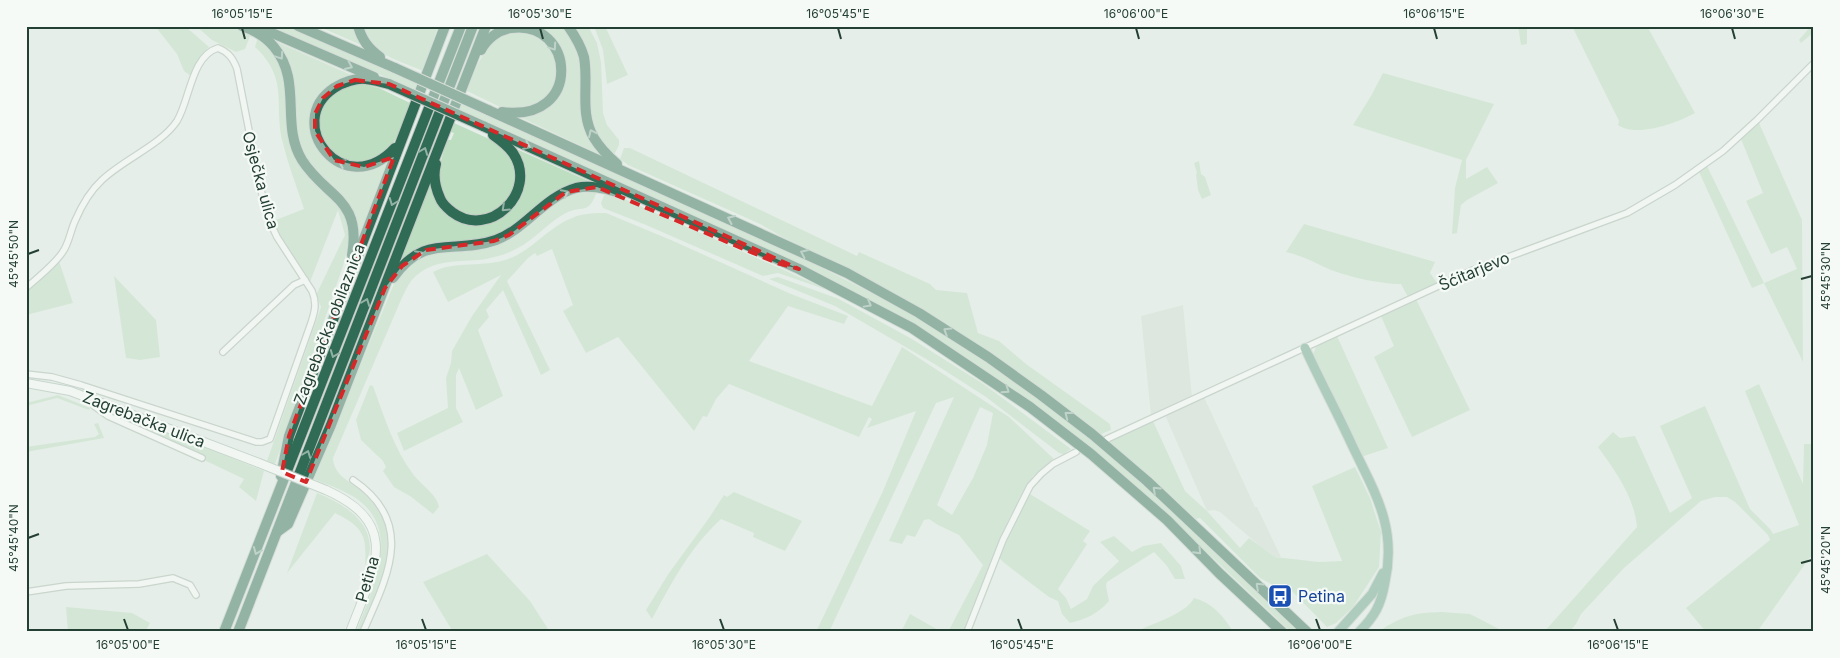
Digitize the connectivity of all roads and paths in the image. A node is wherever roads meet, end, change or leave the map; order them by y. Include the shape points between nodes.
1 (242, 26) edge
2 (256, 26) edge
3 (298, 26) edge
4 (358, 26) edge
5 (461, 26) edge
6 (473, 26) edge
7 (486, 26) edge
8 (568, 26) edge
9 (445, 27) edge
10 (1814, 63) edge
11 (395, 68) junction
12 (466, 77) junction
13 (389, 84) junction
14 (488, 110) junction
15 (483, 126) junction
16 (441, 140) junction
17 (399, 143) junction
18 (622, 170) junction
19 (353, 267) junction
20 (800, 269) junction
21 (305, 280) junction
22 (26, 288) edge
23 (385, 288) junction
24 (1304, 348) junction
25 (222, 352) dead end
26 (26, 374) edge
27 (26, 383) edge
28 (89, 398) junction
29 (1107, 439) dead end
30 (1076, 452) dead end
31 (202, 458) dead end
32 (353, 480) dead end
33 (326, 490) joint
34 (275, 506) junction
35 (277, 532) junction
36 (1389, 558) junction
37 (26, 592) edge
38 (196, 595) dead end
39 (224, 632) edge
40 (238, 632) edge
41 (350, 632) edge
42 (362, 632) edge
43 (967, 632) edge
44 (1282, 632) edge
45 (1307, 632) edge
46 (1338, 632) edge
47 (1359, 632) edge

1 -> 19 highway via 261,35 285,64 290,85 291,125 297,149 350,217 355,235
2 -> 13 highway
3 - 11 highway
4 - 11 highway via 370,49
5 -> 34 highway, Zagrebačka obilaznica
35 -> 6 highway, Zagrebačka obilaznica
7 - 12 highway
18 -> 8 highway via 593,137 586,112 584,56
9 - 17 highway
10 - 24 street, Šćitarjevo via 1740,137 1711,160 1627,213 1473,270
11 - 14 highway, bridge
12 -> 14 highway via 489,39 507,29 534,30 551,42 562,70 556,92 549,102 525,113
12 - 16 highway
13 - 15 highway, bridge
17 -> 13 highway via 387,156 374,163 354,167 342,164 328,154 315,131 318,106 337,86 365,79
14 - 18 highway
15 -> 16 highway via 513,152 520,170 515,198 494,217 485,220 464,218 441,201 435,185
15 -> 20 highway
16 - 23 highway
17 - 19 highway
45 -> 18 highway via 1147,481 1099,440 988,357 919,313 847,274
19 - 34 highway via 289,436 282,475 274,492
23 -> 20 highway via 402,266 418,254 436,247 478,244 509,235 550,202 566,192 585,187 624,195 756,254
20 -> 44 highway via 912,328 1030,407 1092,454 1168,520
21 - 22 street, Osječka ulica via 272,228 257,174 237,69 231,57 218,48 206,53 201,60 182,112 172,129 101,181 85,203 62,254
21 - 25 street via 294,285
21 - 26 street, Osječka ulica via 315,299 314,313 274,430 267,441 256,442 81,385
23 - 35 highway via 288,524
24 - 29 street, Šćitarjevo
24 - 36 main road via 1379,501 1388,533
27 - 28 street, Zagrebačka ulica
28 - 31 street via 108,416
28 - 33 street, Zagrebačka ulica, bridge
30 - 43 street via 1053,464 1030,486 1003,540
32 - 42 street via 380,508 388,523 392,553 386,580
33 - 41 street, Petina via 358,508 369,522 375,538 375,565
34 -> 39 highway, Zagrebačka obilaznica
35 - 40 highway, Zagrebačka obilaznica
36 - 46 main road via 1372,594
36 - 47 main road via 1377,611
37 - 38 street via 66,586 139,584 174,578 190,585

